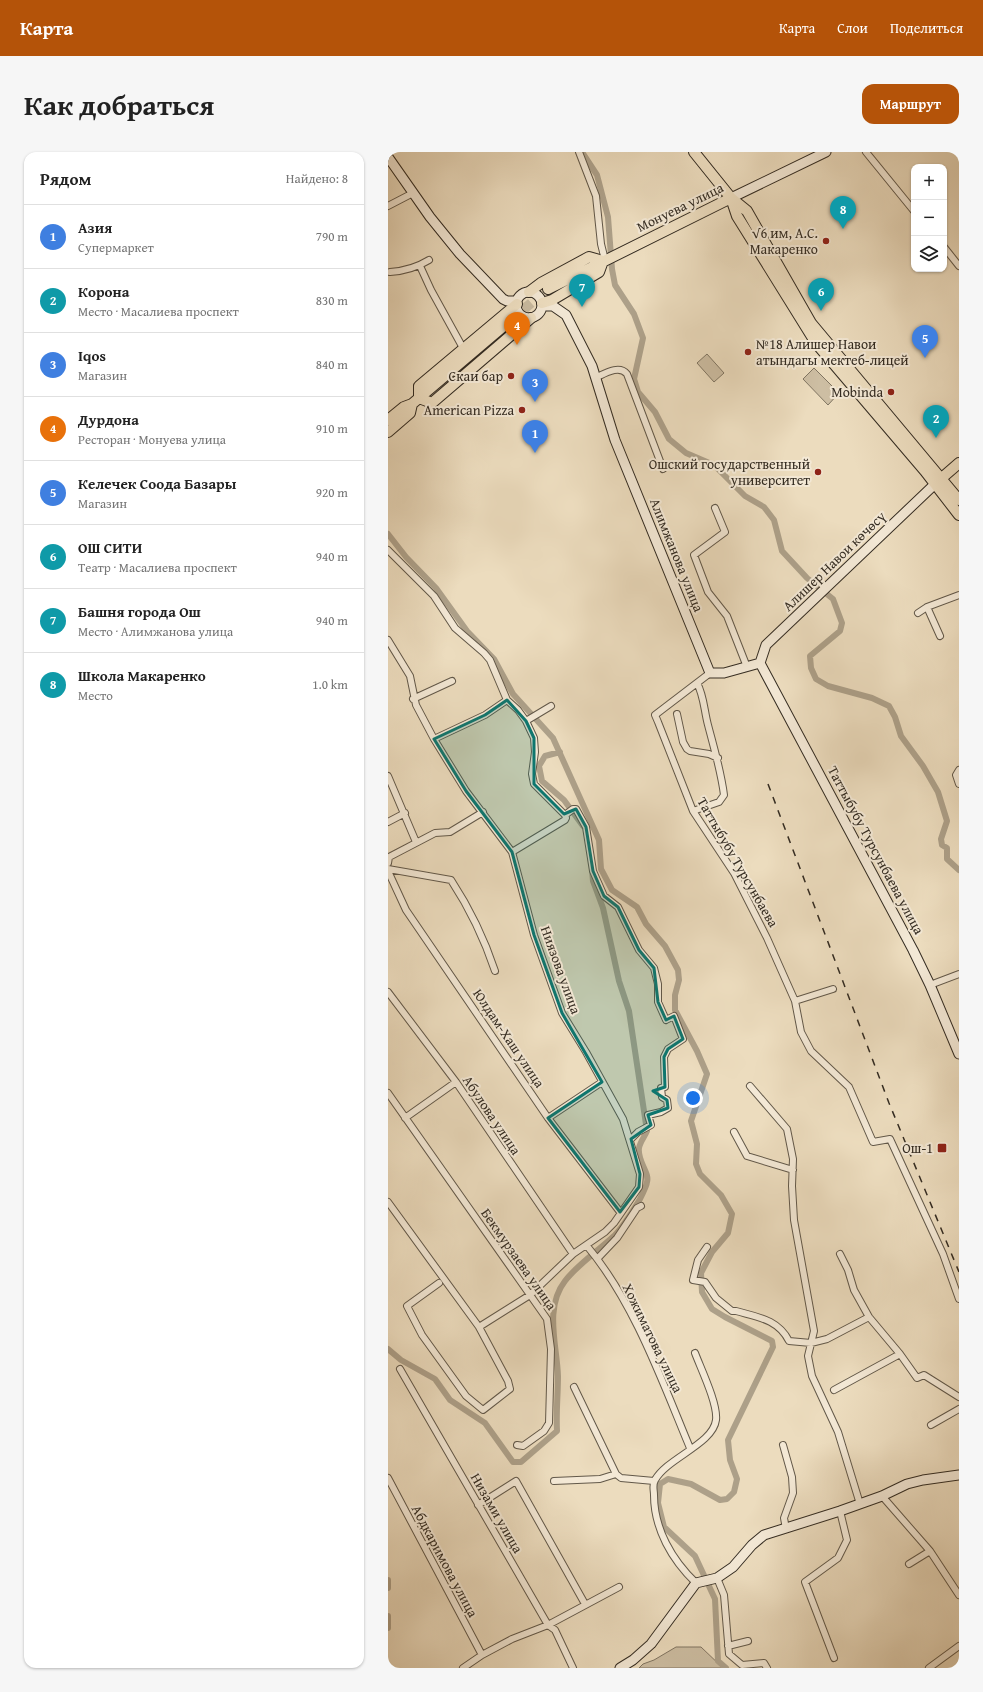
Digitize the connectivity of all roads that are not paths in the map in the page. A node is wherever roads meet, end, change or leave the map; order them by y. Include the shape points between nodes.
1 (579, 152) edge
2 (694, 152) edge
3 (826, 152) edge
4 (866, 152) edge
5 (388, 157) edge
6 (413, 193) junction
7 (731, 198) junction
8 (388, 206) edge
9 (911, 207) edge
10 (947, 251) edge
11 (608, 259) junction
12 (428, 260) dead end
13 (420, 266) junction
14 (959, 266) edge
15 (390, 272) dead end
16 (548, 289) tunnel mouth
17 (529, 292) junction
18 (517, 303) junction
19 (542, 305) junction
20 (531, 318) junction
21 (512, 319) tunnel mouth
22 (464, 348) junction
23 (595, 378) junction
24 (415, 401) junction
25 (388, 420) edge
26 (388, 432) edge
27 (959, 463) edge
28 (663, 469) dead end
29 (938, 481) junction
30 (959, 500) edge
31 (715, 508) dead end
32 (959, 515) edge
33 (388, 550) edge
34 (959, 596) edge
35 (927, 607) junction
36 (918, 613) dead end
37 (940, 636) dead end
38 (388, 640) edge
39 (760, 663) junction
40 (747, 667) junction
41 (710, 673) junction
42 (452, 681) dead end
43 (698, 682) junction
44 (413, 699) junction
45 (507, 700) junction
46 (551, 706) dead end
47 (677, 714) dead end
48 (528, 720) junction
49 (434, 740) junction
50 (718, 758) junction
51 (959, 770) edge
52 (388, 776) edge
53 (959, 784) edge
54 (693, 811) junction
55 (483, 812) junction
56 (569, 812) junction
57 (405, 813) junction
58 (388, 822) edge
59 (416, 842) junction
60 (512, 852) junction
61 (388, 864) edge
62 (388, 870) edge
63 (495, 971) dead end
64 (959, 974) edge
65 (930, 985) junction
66 (833, 989) dead end
67 (388, 992) edge
68 (795, 1001) junction
69 (959, 1054) edge
70 (456, 1082) junction
71 (602, 1082) junction
72 (750, 1086) dead end
73 (388, 1093) edge
74 (405, 1118) junction
75 (548, 1118) junction
76 (734, 1132) dead end
77 (630, 1139) junction
78 (793, 1170) junction
79 (388, 1202) edge
80 (641, 1206) dead end
81 (620, 1212) junction
82 (589, 1247) junction
83 (707, 1247) dead end
84 (574, 1254) junction
85 (840, 1254) dead end
86 (597, 1256) junction
87 (439, 1283) dead end
88 (530, 1295) junction
89 (959, 1299) edge
90 (869, 1317) junction
91 (479, 1327) junction
92 (810, 1343) junction
93 (695, 1354) dead end
94 (900, 1354) junction
95 (400, 1368) dead end
96 (574, 1387) dead end
97 (834, 1390) dead end
98 (959, 1397) edge
99 (959, 1409) edge
100 (931, 1425) dead end
101 (517, 1445) dead end
102 (783, 1445) dead end
103 (690, 1448) junction
104 (616, 1474) junction
105 (959, 1475) edge
106 (388, 1478) edge
107 (554, 1481) dead end
108 (654, 1481) junction
109 (882, 1496) junction
110 (860, 1504) junction
111 (478, 1505) junction
112 (840, 1511) junction
113 (786, 1529) junction
114 (930, 1551) junction
115 (909, 1564) dead end
116 (714, 1579) junction
117 (698, 1583) junction
118 (619, 1587) dead end
119 (959, 1595) edge
120 (585, 1604) junction
121 (548, 1625) junction
122 (748, 1640) dead end
123 (728, 1646) junction
124 (959, 1646) edge
125 (482, 1654) junction
126 (834, 1658) dead end
127 (463, 1668) edge
128 (573, 1668) edge
129 (620, 1668) edge
130 (767, 1668) edge
131 (929, 1668) edge

1 - 11 street via 596,196 601,244
2 - 7 main road
3 - 7 street, Монуева улица
4 - 9 street
5 - 6 street
6 - 8 street
6 - 18 street via 460,254 503,299
7 - 11 main road, Монуева улица
7 - 29 main road via 737,216 816,343
10 - 14 street
11 - 16 main road, Монуева улица
11 - 17 main road via 589,257
11 - 19 main road via 599,272
12 - 13 street
13 - 15 street via 406,271
13 - 22 street
17 - 18 street via 522,295
17 - 19 street via 539,296
18 - 20 street via 520,314
18 - 22 main road
19 - 20 street via 539,313
19 - 23 street, Алимжанова улица via 553,306 566,315 592,366
20 - 24 main road via 432,403
21 - 24 main road
22 - 24 main road via 419,386
23 - 28 street via 619,369 627,374
23 - 41 street, Алимжанова улица via 618,447
24 - 25 main road
24 - 26 main road via 410,413
27 - 29 main road
29 - 30 main road
29 - 32 main road
29 - 39 street, Алишер Навои көчөсү via 766,645
31 - 40 street via 725,532 694,555 708,592 727,616
33 - 45 street via 434,596 455,628 487,657 494,667
34 - 35 street
35 - 36 street
35 - 37 street
38 - 44 street, Ниязова улица via 410,676
39 - 40 street
39 - 65 street, Таттыбубу Турсунбаева улица
40 - 41 street via 724,673
41 - 43 street, Таттыбубу Турсунбаева
42 - 44 street
43 - 50 street
43 - 54 street, Таттыбубу Турсунбаева via 656,715
44 - 49 street, Ниязова улица
45 - 48 street
45 - 49 street via 485,715
46 - 48 street
47 - 50 street via 683,742 687,748
48 - 56 street via 535,745 533,780 555,804
49 - 55 street, Ниязова улица via 466,791
50 - 54 street via 724,795 714,804
51 - 53 street via 956,775
52 - 57 street
54 - 68 street, Таттыбубу Турсунбаева via 734,873
55 - 59 street via 450,832 435,833
55 - 60 street, Ниязова улица
56 - 60 street via 565,820
56 - 77 street via 576,809 586,827 593,871 604,896 618,907 639,950 654,968 658,984 658,1002 666,1020 674,1016 683,1039 668,1049 664,1057 665,1087 661,1088 662,1097 667,1100 668,1108 648,1115 651,1125
57 - 58 street
57 - 59 street
59 - 61 street via 389,857
60 - 71 street, Ниязова улица via 534,935 562,1013
62 - 63 street via 451,880 485,941
62 - 75 street, Юлдам-Хаш улица via 406,910
64 - 65 street
65 - 69 street, Таттыбубу Турсунбаева улица
66 - 68 street
67 - 70 street, Абулова улица
68 - 89 street, Таттыбубу Турсунбаева via 801,1032 811,1052 849,1087 873,1142 890,1139 943,1254
70 - 74 street
70 - 84 street, Абулова улица
71 - 75 street
71 - 77 street, Ниязова улица via 623,1119
72 - 78 street via 787,1130
73 - 74 street, Бекмурзаева улица
74 - 88 street, Бекмурзаева улица
75 - 81 street, Юлдам-Хаш улица
76 - 78 street via 747,1156
77 - 81 street, Ниязова улица via 640,1174 639,1187
78 - 92 street via 794,1220 814,1331
79 - 91 street
80 - 86 street via 617,1238
81 - 82 street, Ниязова улица via 614,1223
82 - 84 street, Ниязова улица
82 - 86 street, Хожиматова улица
83 - 92 street via 698,1260 694,1280 705,1282 716,1298 732,1311 767,1319 784,1331 789,1341
84 - 88 street, Ниязова улица
85 - 90 street via 854,1290
86 - 103 street, Хожиматова улица via 632,1315
87 - 91 street via 408,1306 422,1335 466,1396 483,1410 510,1390 508,1381
88 - 91 street, Ниязова улица
88 - 101 street, Бекмурзаева улица via 547,1319 551,1349 549,1423 523,1446
90 - 92 street via 826,1339
90 - 94 street
92 - 110 street via 808,1356 812,1376 838,1432
93 - 103 street via 716,1408 716,1419 707,1437
94 - 97 street
94 - 98 street via 917,1378 924,1375
95 - 111 street, Низами улица
96 - 104 street
99 - 100 street
102 - 113 street via 792,1477 793,1494 784,1518
103 - 108 street
104 - 107 street via 600,1479
104 - 108 street via 621,1478
105 - 109 street via 907,1484
106 - 125 street, Абдкаримова улица
108 - 117 street via 654,1503 660,1528 683,1570
109 - 110 street
109 - 114 street
110 - 112 street
111 - 120 street via 516,1481
111 - 121 street, Низами улица
112 - 113 street
112 - 126 street via 848,1540 838,1558 805,1582
113 - 116 street via 764,1535 733,1567
114 - 115 street
114 - 119 street
116 - 117 street
116 - 123 street via 724,1595
117 - 129 street via 651,1644
118 - 120 street
120 - 121 street
121 - 125 street
121 - 128 street, Низами улица via 555,1630
122 - 123 street
123 - 130 street via 729,1654 742,1665 764,1663
124 - 131 street
125 - 127 street

